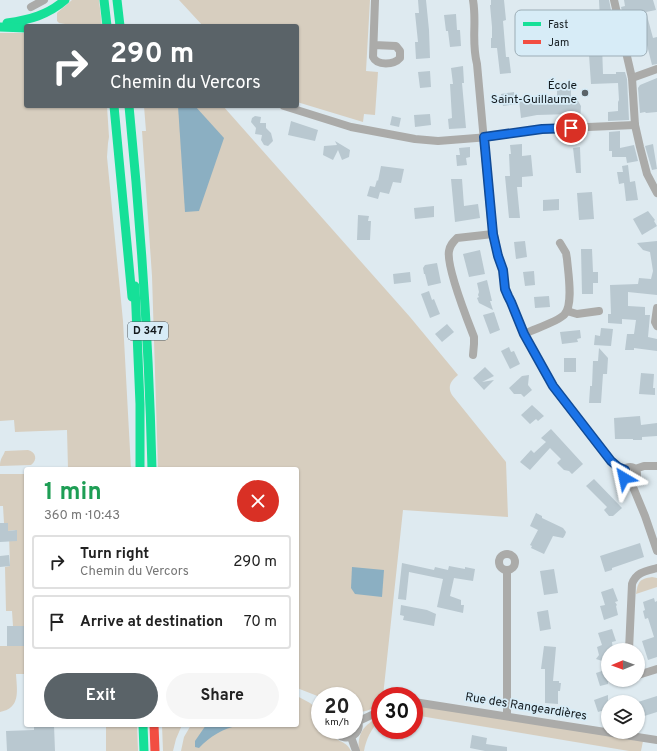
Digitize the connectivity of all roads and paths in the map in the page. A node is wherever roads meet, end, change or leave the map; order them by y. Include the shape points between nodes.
1 (44, 0) edge
2 (65, 0) edge
3 (104, 0) edge
4 (111, 0) edge
5 (117, 0) edge
6 (126, 0) edge
7 (375, 0) edge
8 (473, 0) edge
9 (614, 0) edge
10 (31, 7) dead end
11 (616, 10) edge
12 (107, 24) edge
13 (114, 24) edge
14 (120, 24) edge
15 (128, 24) edge
16 (0, 26) edge
17 (24, 28) edge
18 (374, 45) dead end
19 (627, 56) edge
20 (657, 69) edge
21 (632, 78) junction
22 (110, 108) edge
23 (114, 108) edge
24 (123, 108) edge
25 (129, 108) edge
26 (136, 108) edge
27 (290, 108) edge
28 (635, 125) junction
29 (116, 134) junction
30 (484, 137) junction
31 (138, 193) junction
32 (657, 193) edge
33 (493, 234) junction
34 (560, 243) dead end
35 (657, 308) edge
36 (567, 311) junction
37 (599, 311) dead end
38 (136, 318) junction
39 (657, 326) edge
40 (524, 334) junction
41 (473, 355) dead end
42 (657, 466) edge
43 (140, 467) edge
44 (152, 467) edge
45 (625, 470) junction
46 (635, 470) junction
47 (632, 480) junction
48 (657, 551) edge
49 (657, 568) edge
50 (507, 570) dead end
51 (629, 643) edge
52 (657, 669) edge
53 (645, 673) edge
54 (423, 703) edge
55 (508, 716) junction
56 (143, 727) edge
57 (154, 727) edge
58 (352, 739) edge
59 (657, 740) edge
60 (144, 751) edge
61 (154, 751) edge
62 (356, 751) edge

1 - 10 street
2 - 16 main road via 40,16
3 - 12 main road
4 - 13 main road
5 - 14 main road
6 - 15 main road
7 - 18 street
8 - 30 street via 473,39
9 - 11 street
16 - 17 main road
19 - 21 street
20 - 21 street
21 - 28 street
22 - 29 main road
23 - 29 main road
24 - 38 main road, D 347 via 131,197
25 - 31 main road, D 347
26 - 31 main road via 141,181
27 - 30 street via 351,127 415,139 438,141
28 - 30 street via 542,129
28 - 32 street via 645,169
29 - 38 main road
30 - 33 street
31 - 44 main road, D 347 via 148,333
33 - 40 street via 503,270 505,289
33 - 41 street via 457,238 449,251 454,280 474,337
34 - 36 street via 567,259
35 - 39 street
36 - 37 street via 577,314
36 - 40 street via 560,318
38 - 43 main road, D 347
40 - 45 street via 560,397 611,461
42 - 46 street via 644,466
45 - 46 street via 631,467
45 - 47 street via 624,478
46 - 47 street via 636,476
47 - 48 street via 632,487
49 - 51 street via 634,578
50 - 55 street
52 - 53 street
54 - 55 street, Rue des Rangeardières
55 - 59 street, Rue des Rangeardières
56 - 60 main road
57 - 61 main road
58 - 62 street

